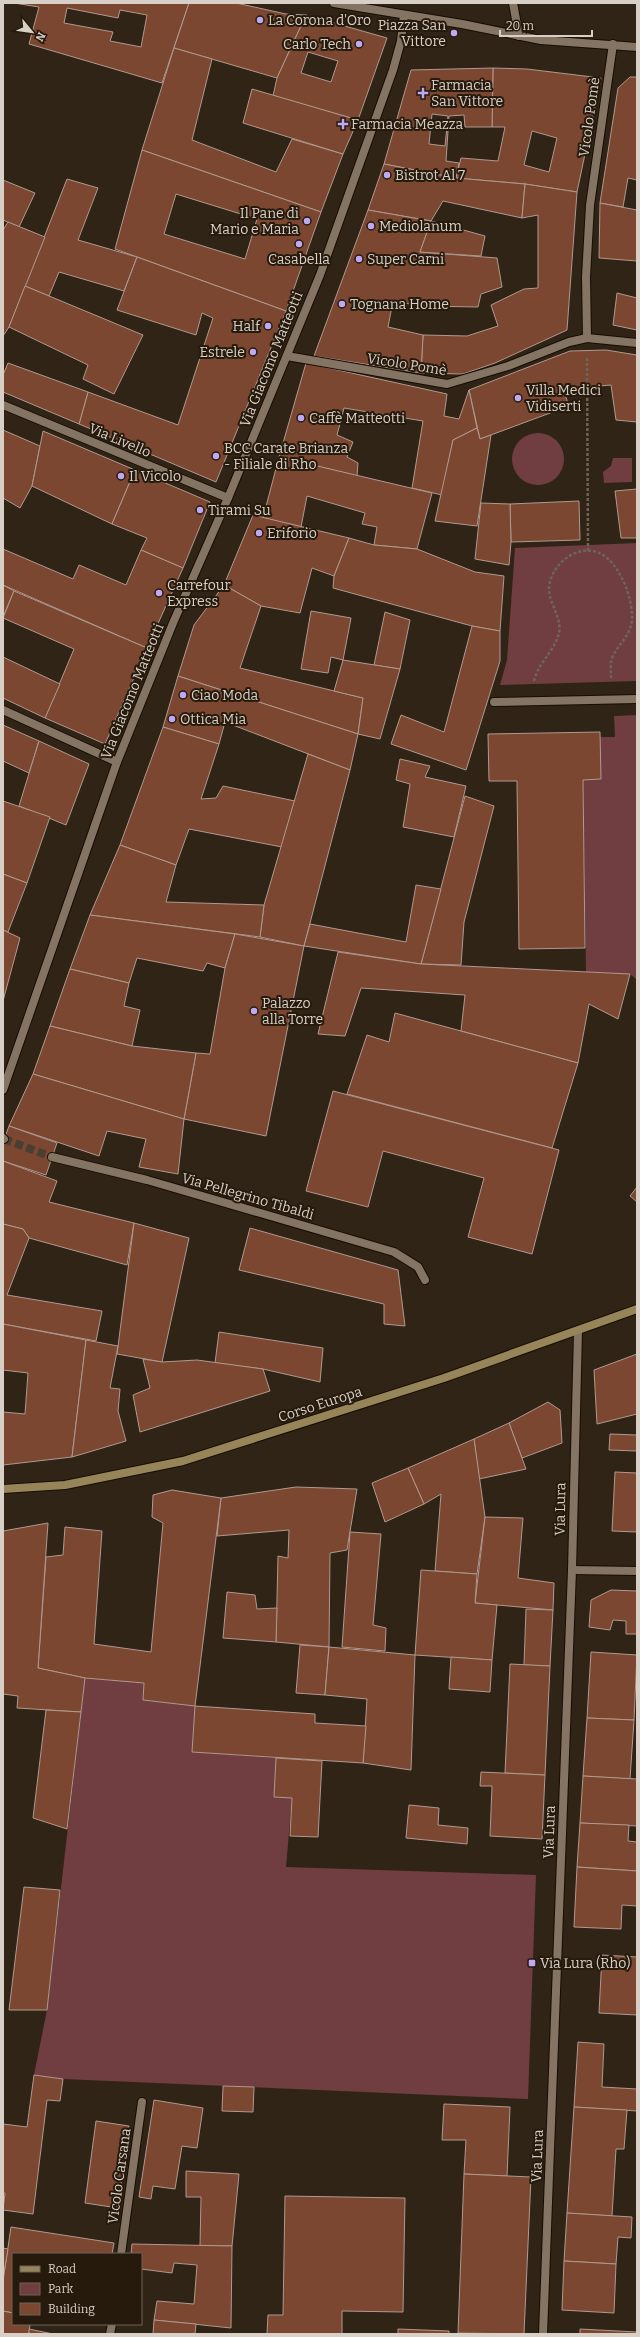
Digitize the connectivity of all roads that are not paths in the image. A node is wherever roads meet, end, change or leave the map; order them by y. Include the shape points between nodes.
1 (334, 3) edge
2 (513, 3) edge
3 (404, 15) junction
4 (519, 36) junction
5 (613, 44) junction
6 (637, 47) edge
7 (587, 338) junction
8 (637, 343) edge
9 (287, 356) junction
10 (3, 405) edge
11 (228, 498) junction
12 (637, 699) edge
13 (494, 702) dead end
14 (3, 710) edge
15 (117, 762) junction
16 (3, 1090) edge
17 (52, 1156) tunnel mouth
18 (425, 1280) dead end
19 (637, 1309) edge
20 (578, 1332) junction
21 (3, 1489) edge
22 (572, 1570) junction
23 (637, 1571) edge
24 (142, 2102) dead end
25 (121, 2253) edge
26 (543, 2334) edge

1 - 3 street
2 - 4 street
3 - 4 street
3 - 9 street, Via Giacomo Matteotti via 401,40 392,70 320,275
4 - 5 street via 541,40
5 - 6 street
5 - 7 street, Vicolo Pomè via 590,206 586,277
7 - 8 street, Vicolo Pomè
7 - 9 street, Vicolo Pomè via 447,384
9 - 11 street, Via Giacomo Matteotti
10 - 11 street, Via Livello
11 - 15 street, Via Giacomo Matteotti via 173,623
12 - 13 street
14 - 15 street
15 - 16 street, Via Giacomo Matteotti
17 - 18 street, Via Pellegrino Tibaldi via 146,1180 394,1252 418,1267
19 - 20 main road, Corso Europa
20 - 21 main road, Corso Europa via 444,1378 183,1461 65,1485
20 - 22 street, Via Lura
22 - 23 street
22 - 26 street, Via Lura
24 - 25 street, Vicolo Carsana

